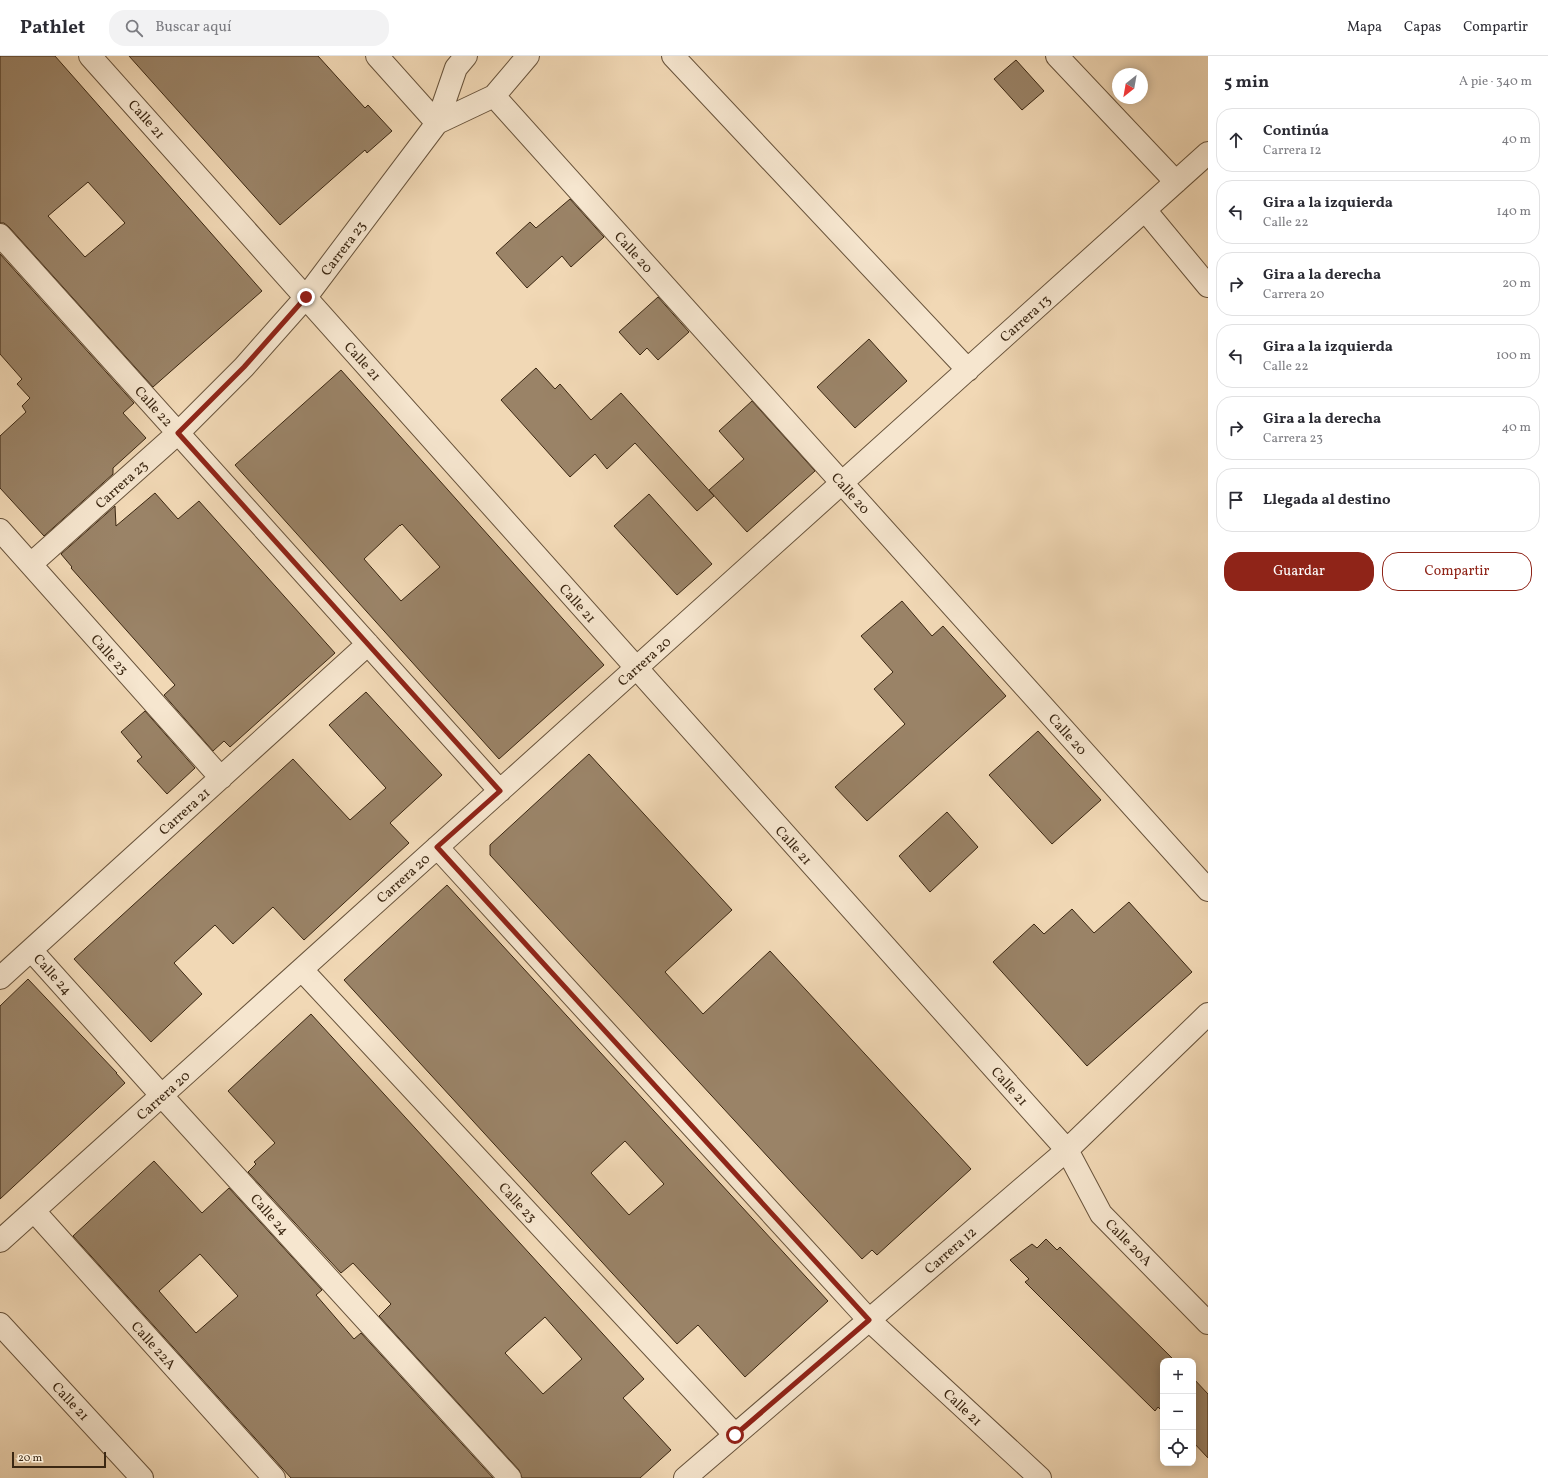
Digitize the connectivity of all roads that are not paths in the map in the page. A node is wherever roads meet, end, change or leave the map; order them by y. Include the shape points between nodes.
1 (90, 56) edge
2 (377, 56) edge
3 (466, 56) edge
4 (528, 56) edge
5 (673, 56) edge
6 (1057, 56) edge
7 (494, 96) junction
8 (438, 123) junction
9 (1208, 153) edge
10 (1176, 182) junction
11 (1145, 210) junction
12 (0, 235) edge
13 (1208, 286) edge
14 (306, 297) junction
15 (968, 370) junction
16 (178, 433) junction
17 (842, 483) junction
18 (0, 530) edge
19 (31, 564) junction
20 (368, 644) junction
21 (636, 668) junction
22 (221, 778) junction
23 (500, 791) junction
24 (437, 847) junction
25 (1208, 890) edge
26 (31, 950) junction
27 (302, 970) junction
28 (0, 978) edge
29 (1208, 1014) edge
30 (162, 1096) junction
31 (1067, 1150) junction
32 (34, 1211) junction
33 (0, 1241) edge
34 (869, 1320) junction
35 (1208, 1323) edge
36 (0, 1324) edge
37 (735, 1435) junction
38 (142, 1478) edge
39 (274, 1478) edge
40 (510, 1478) edge
41 (686, 1478) edge
42 (1040, 1478) edge

1 - 14 street, Calle 21
2 - 8 street
3 - 8 street, Carrera 23 via 456,68
4 - 7 street, Carrera 23
5 - 15 street
6 - 10 street
7 - 8 street, Carrera 23
7 - 17 street, Calle 20
8 - 14 street, Carrera 23
9 - 10 street, Carrera 13
10 - 11 street, Carrera 13
11 - 13 street
11 - 15 street, Carrera 13
12 - 16 street, Calle 22
14 - 16 street, Carrera 23 via 244,367
14 - 21 street, Calle 21
15 - 17 street, Carrera 13
16 - 19 street, Carrera 23
16 - 20 street, Calle 22
17 - 21 street, Carrera 20
17 - 25 street, Calle 20
18 - 19 street, Calle 23
19 - 22 street, Calle 23
20 - 22 street, Carrera 21
20 - 23 street, Calle 22
21 - 23 street, Carrera 20
21 - 31 street, Calle 21
22 - 26 street, Carrera 21
23 - 24 street, Carrera 20
24 - 27 street, Carrera 20
24 - 34 street
26 - 28 street, Carrera 21
26 - 30 street, Calle 24
27 - 30 street, Carrera 20
27 - 37 street, Calle 23
29 - 31 street, Carrera 12
30 - 32 street, Carrera 20
30 - 40 street, Calle 24
31 - 34 street, Carrera 12
31 - 35 street, Calle 20A via 1101,1214
32 - 33 street, Carrera 20
32 - 39 street, Calle 22A
34 - 37 street, Carrera 12
34 - 42 street, Calle 21
36 - 38 street, Calle 21
37 - 41 street, Carrera 12

